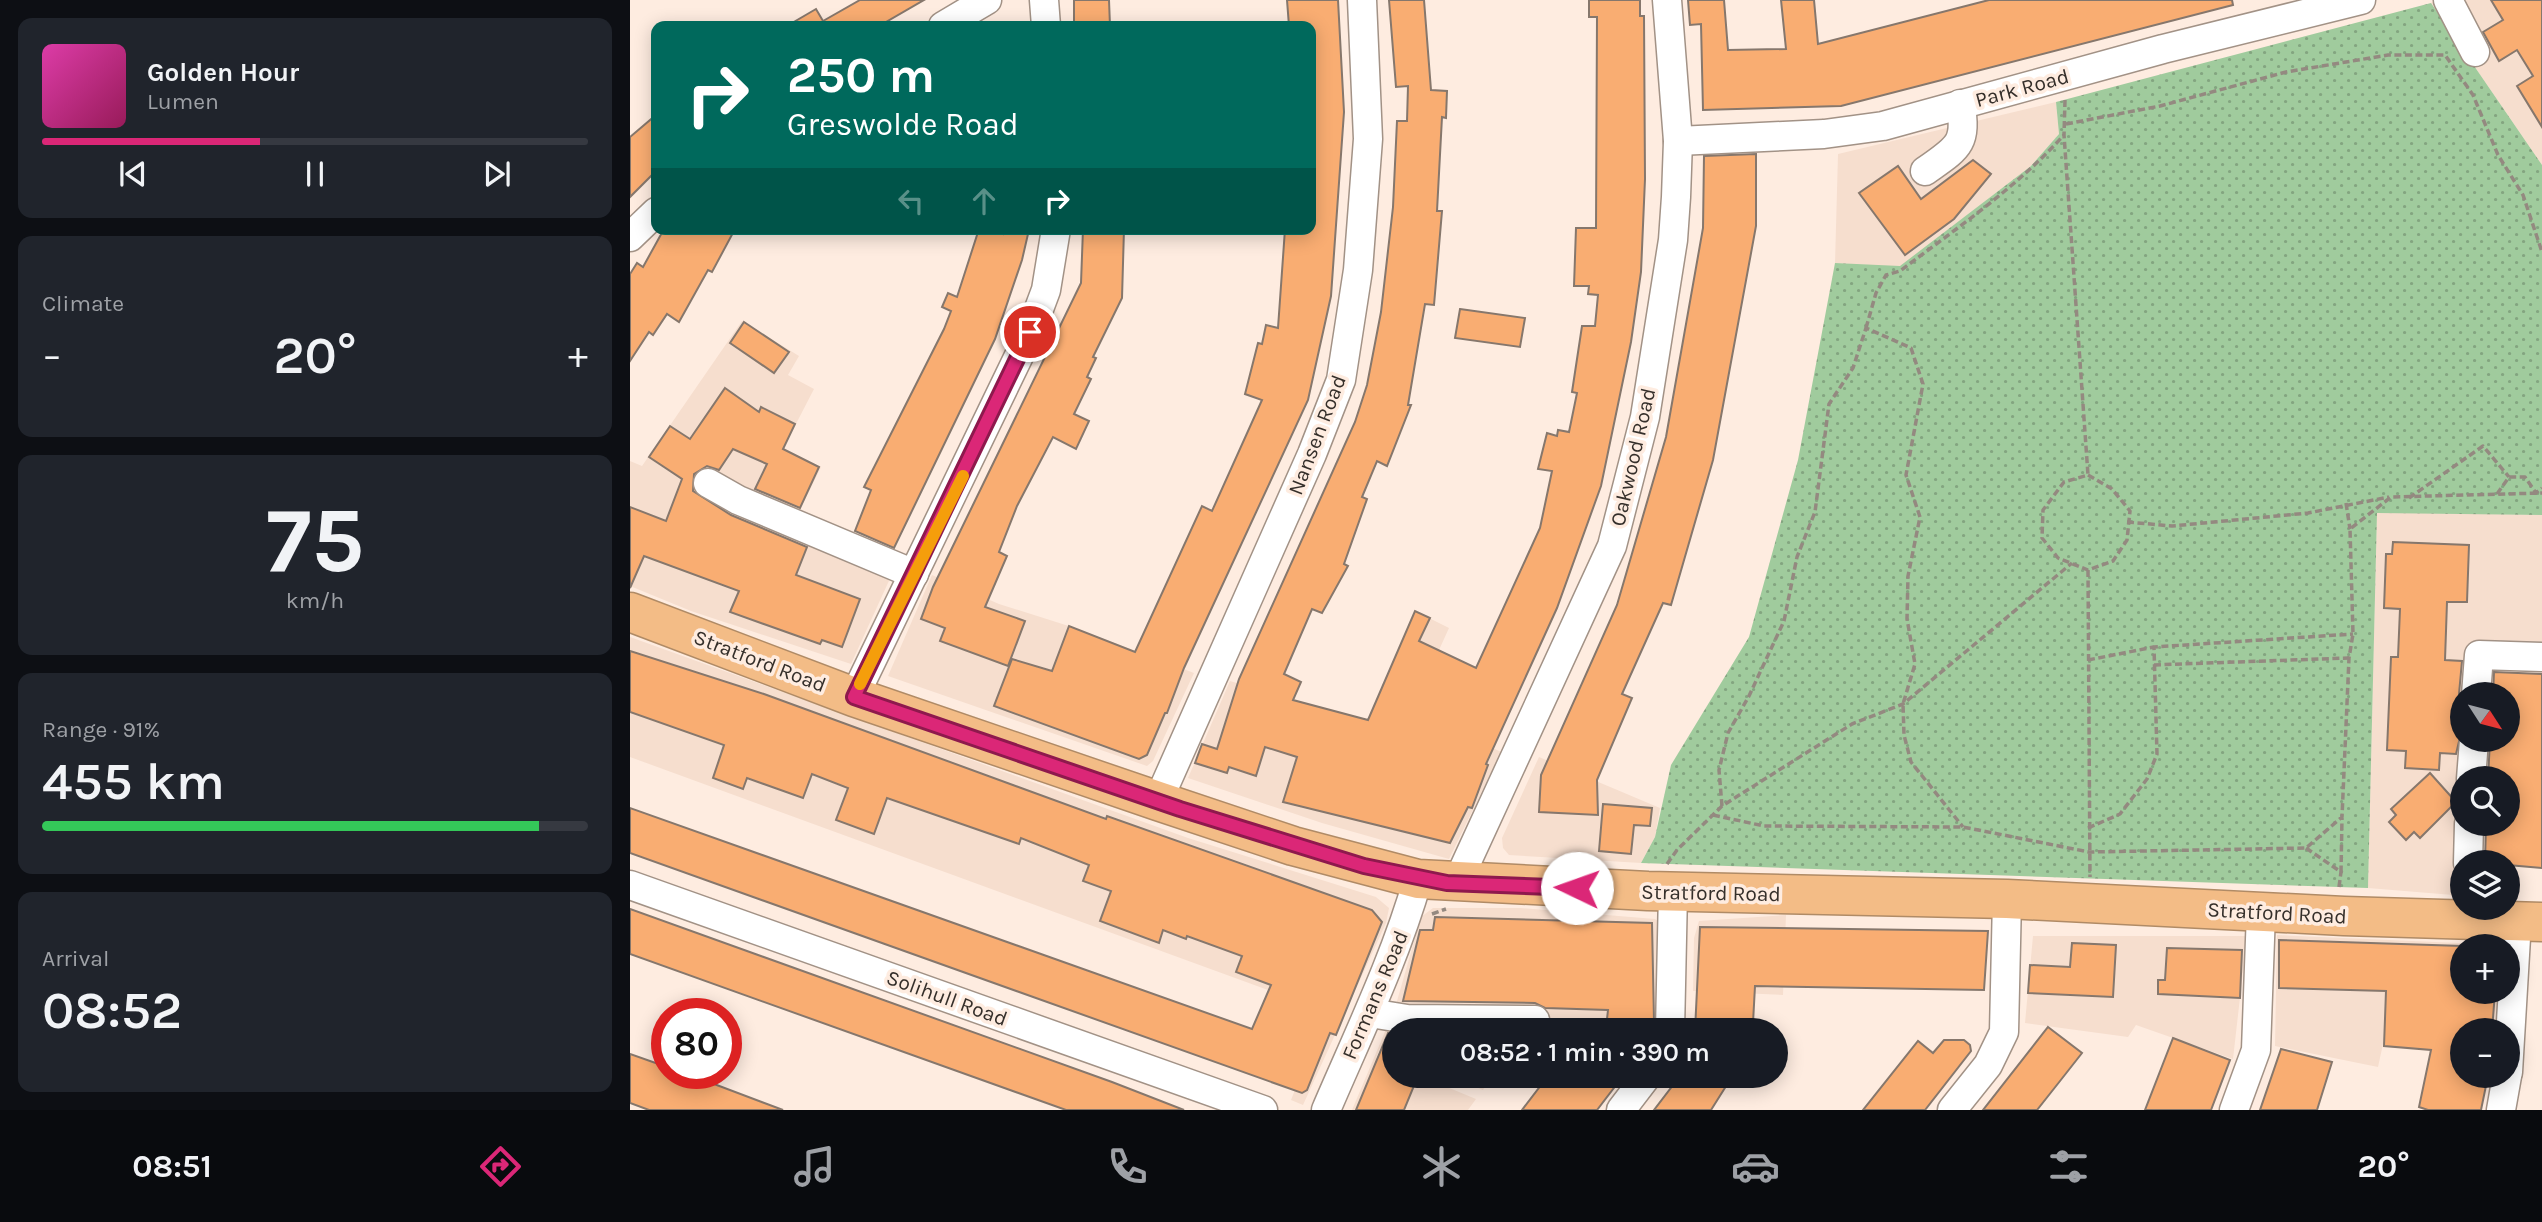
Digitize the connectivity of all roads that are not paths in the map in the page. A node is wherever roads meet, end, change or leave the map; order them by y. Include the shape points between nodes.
1 (988, 0) edge
2 (1044, 0) edge
3 (1362, 0) edge
4 (1667, 0) edge
5 (2361, 0) edge
6 (2448, 0) edge
7 (952, 21) edge
8 (1046, 21) edge
9 (2475, 52) dead end
10 (1960, 104) junction
11 (1678, 141) junction
12 (1925, 171) dead end
13 (651, 217) edge
14 (1054, 235) edge
15 (630, 237) edge
16 (708, 483) dead end
17 (914, 574) junction
18 (630, 612) edge
19 (2542, 657) edge
20 (2477, 682) edge
21 (854, 697) junction
22 (1158, 801) junction
23 (1418, 879) junction
24 (1457, 883) junction
25 (630, 885) edge
26 (1661, 892) junction
27 (2007, 899) junction
28 (2261, 912) junction
29 (2450, 914) edge
30 (2529, 921) edge
31 (1370, 1013) junction
32 (1401, 1018) edge
33 (1669, 1018) edge
34 (2516, 1018) edge
35 (1638, 1088) edge
36 (2505, 1088) edge
37 (1263, 1110) edge
38 (1326, 1110) edge
39 (1621, 1110) edge
40 (1952, 1110) edge
41 (2235, 1110) edge
42 (2501, 1110) edge

1 - 7 street
2 - 8 street
3 - 22 street, Nansen Road via 1368,139 1358,271 1341,380
4 - 11 street, Oakwood Road
5 - 10 street, Park Road
6 - 9 street
10 - 11 street, Park Road via 1853,131
10 - 12 street via 1965,126 1961,141
11 - 24 street, Oakwood Road via 1673,240 1645,417 1612,546
13 - 15 street
14 - 17 street via 1046,290 1030,332
16 - 17 street
17 - 21 street
18 - 21 highway, Stratford Road
19 - 20 street via 2479,655
21 - 22 highway, Stratford Road
22 - 23 highway, Stratford Road via 1293,846
23 - 24 highway, Stratford Road
23 - 31 street, Formans Road
24 - 26 highway, Stratford Road
25 - 37 street, Solihull Road
26 - 27 highway, Stratford Road
26 - 33 street
27 - 28 highway, Stratford Road
27 - 40 street via 2004,1032 1988,1065
28 - 29 highway, Stratford Road
28 - 41 street
30 - 34 street
31 - 32 street
31 - 38 street, Formans Road
35 - 39 street
36 - 42 street

